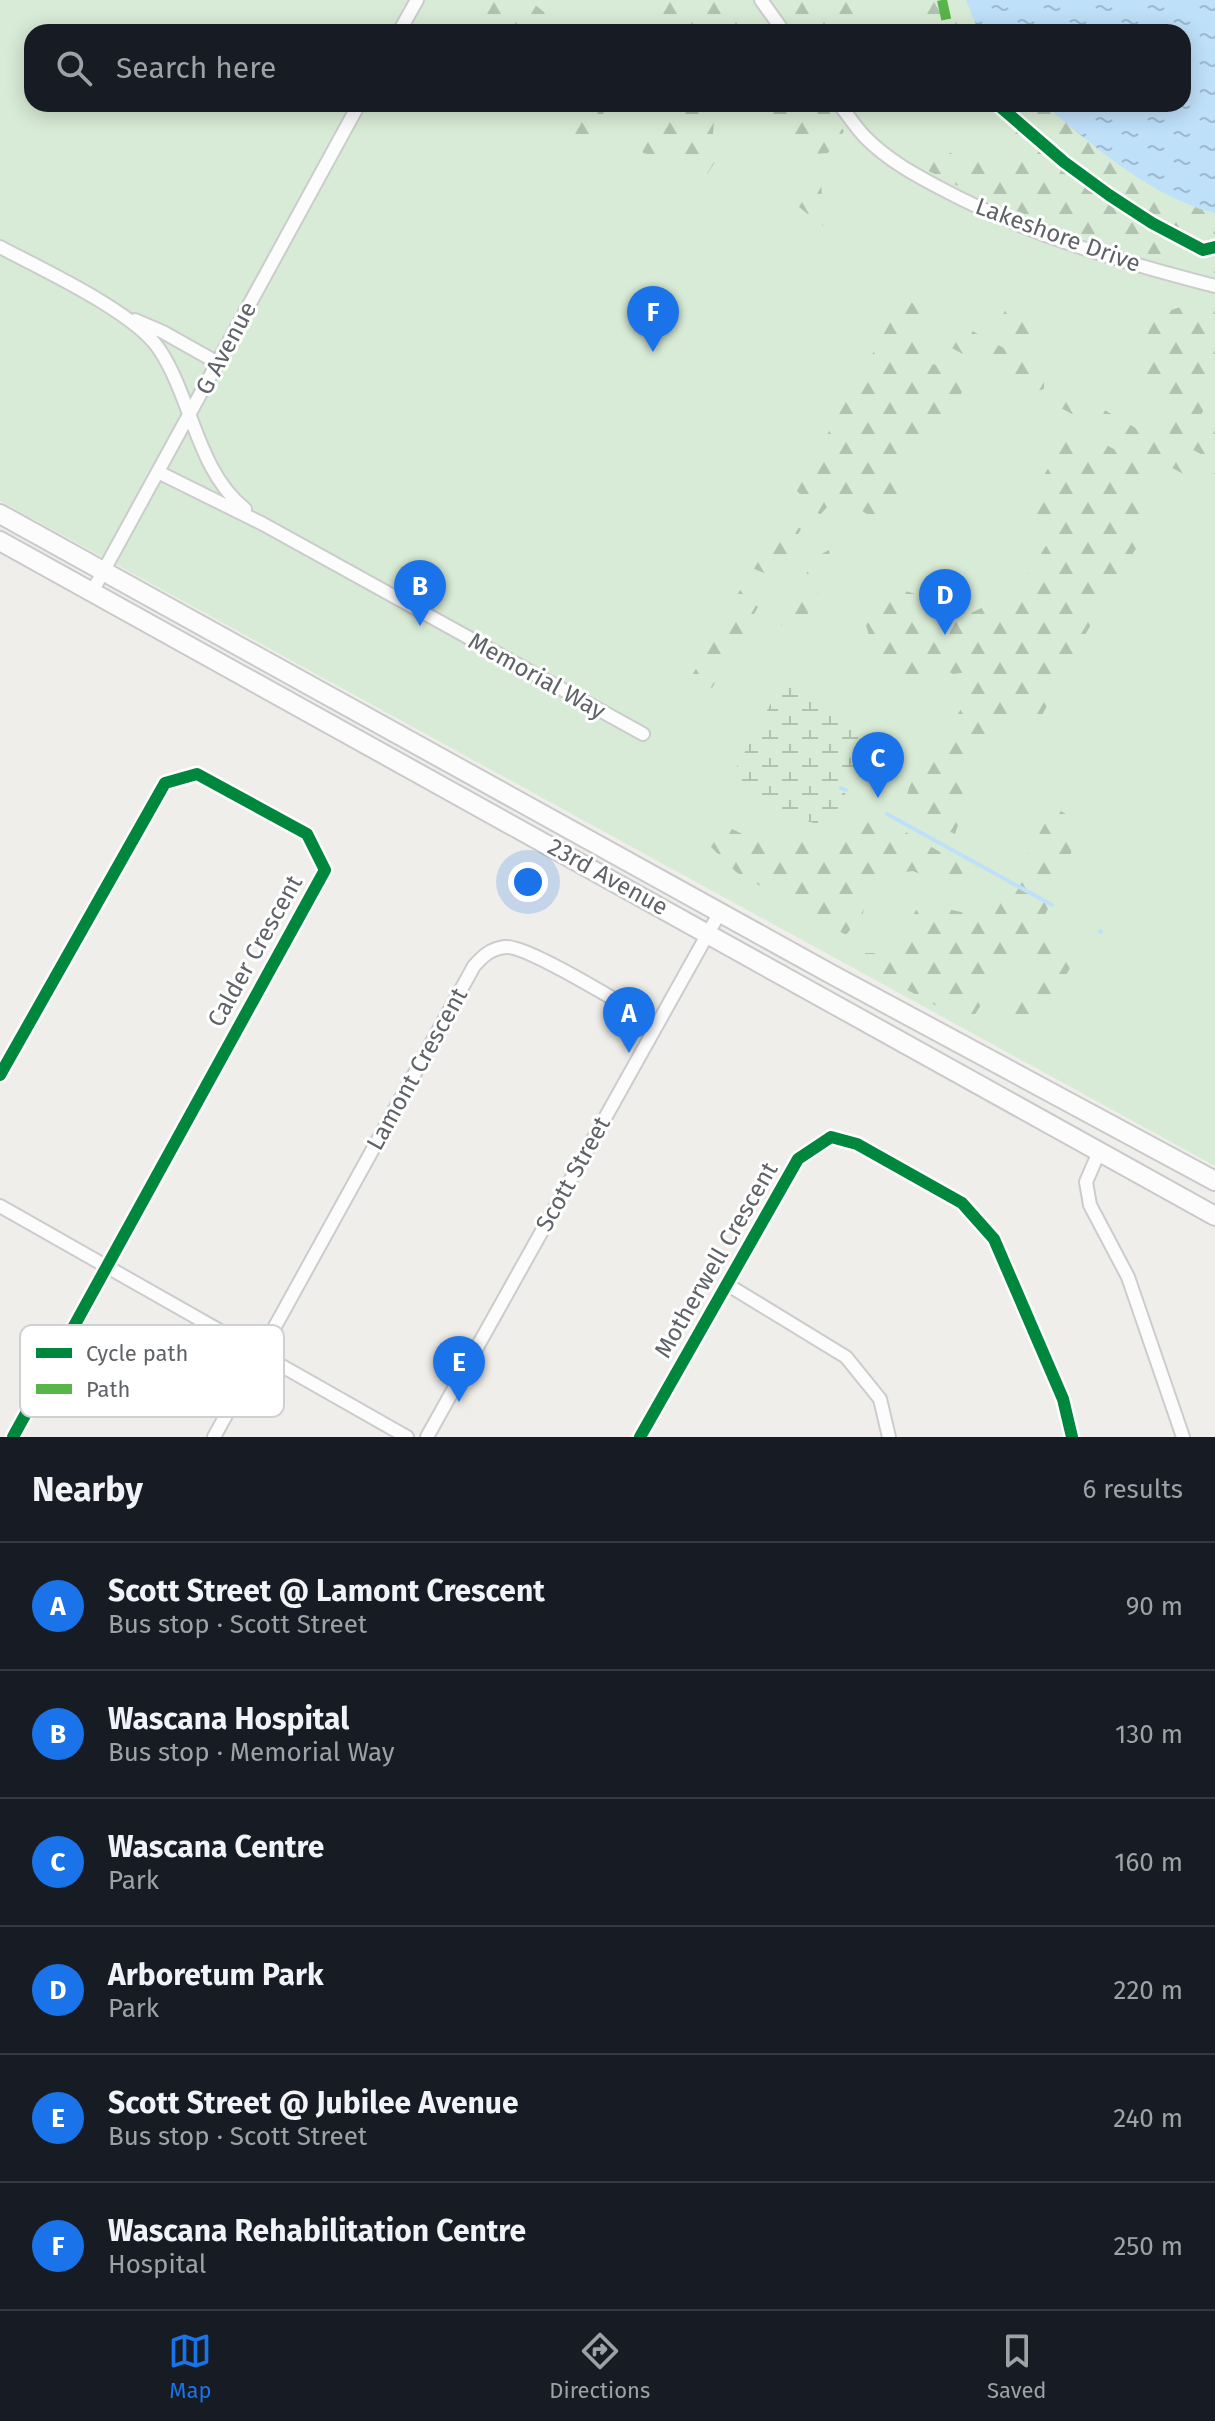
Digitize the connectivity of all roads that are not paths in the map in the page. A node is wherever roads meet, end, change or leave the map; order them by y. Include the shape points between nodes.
1 (417, 0) edge
2 (761, 0) edge
3 (404, 24) edge
4 (778, 24) edge
5 (355, 112) edge
6 (845, 112) edge
7 (0, 247) edge
8 (1215, 286) edge
9 (123, 316) junction
10 (218, 363) junction
11 (191, 412) junction
12 (158, 472) junction
13 (0, 514) edge
14 (263, 524) junction
15 (0, 541) edge
16 (103, 571) junction
17 (92, 592) junction
18 (643, 734) dead end
19 (720, 912) junction
20 (708, 933) junction
21 (656, 1024) junction
22 (0, 1075) edge
23 (1099, 1152) junction
24 (1215, 1181) edge
25 (0, 1206) edge
26 (1215, 1216) edge
27 (107, 1269) junction
28 (728, 1285) junction
29 (76, 1325) edge
30 (208, 1325) edge
31 (276, 1325) edge
32 (284, 1368) edge
33 (24, 1417) edge
34 (225, 1417) edge
35 (13, 1437) edge
36 (214, 1437) edge
37 (407, 1437) edge
38 (427, 1437) edge
39 (640, 1437) edge
40 (889, 1437) edge
41 (1072, 1437) edge
42 (1183, 1437) edge

1 - 3 street
2 - 4 street
5 - 10 street, G Avenue
6 - 8 street, Lakeshore Drive via 866,138 906,170 962,200 1044,236
7 - 9 street, Memorial Way
9 - 10 street
9 - 11 street, Memorial Way via 158,346
10 - 11 street, G Avenue
11 - 12 street, G Avenue
11 - 14 street, Memorial Way via 213,469 236,502
12 - 14 street, Memorial Way
12 - 16 street, G Avenue
13 - 16 main road, 23rd Avenue
14 - 18 street, Memorial Way
15 - 17 main road, 23rd Avenue
16 - 17 street, G Avenue
16 - 19 main road, 23rd Avenue
17 - 20 main road, 23rd Avenue
19 - 20 street, Scott Street
19 - 24 main road, 23rd Avenue
20 - 21 street, Scott Street
20 - 23 main road, 23rd Avenue
21 - 31 street, Lamont Crescent via 531,954 508,946 486,953 474,966
21 - 38 street, Scott Street
22 - 27 street, Calder Crescent via 165,783 197,774 307,834 325,870
23 - 26 main road, 23rd Avenue
23 - 42 street via 1086,1182 1090,1205 1128,1277
25 - 27 street
27 - 29 street
27 - 30 street
28 - 39 street, Motherwell Crescent
28 - 40 street via 846,1357 880,1399
28 - 41 street, Motherwell Crescent via 798,1159 831,1137 857,1144 962,1203 994,1239 1063,1399
32 - 37 street
33 - 35 street
34 - 36 street, Lamont Crescent

